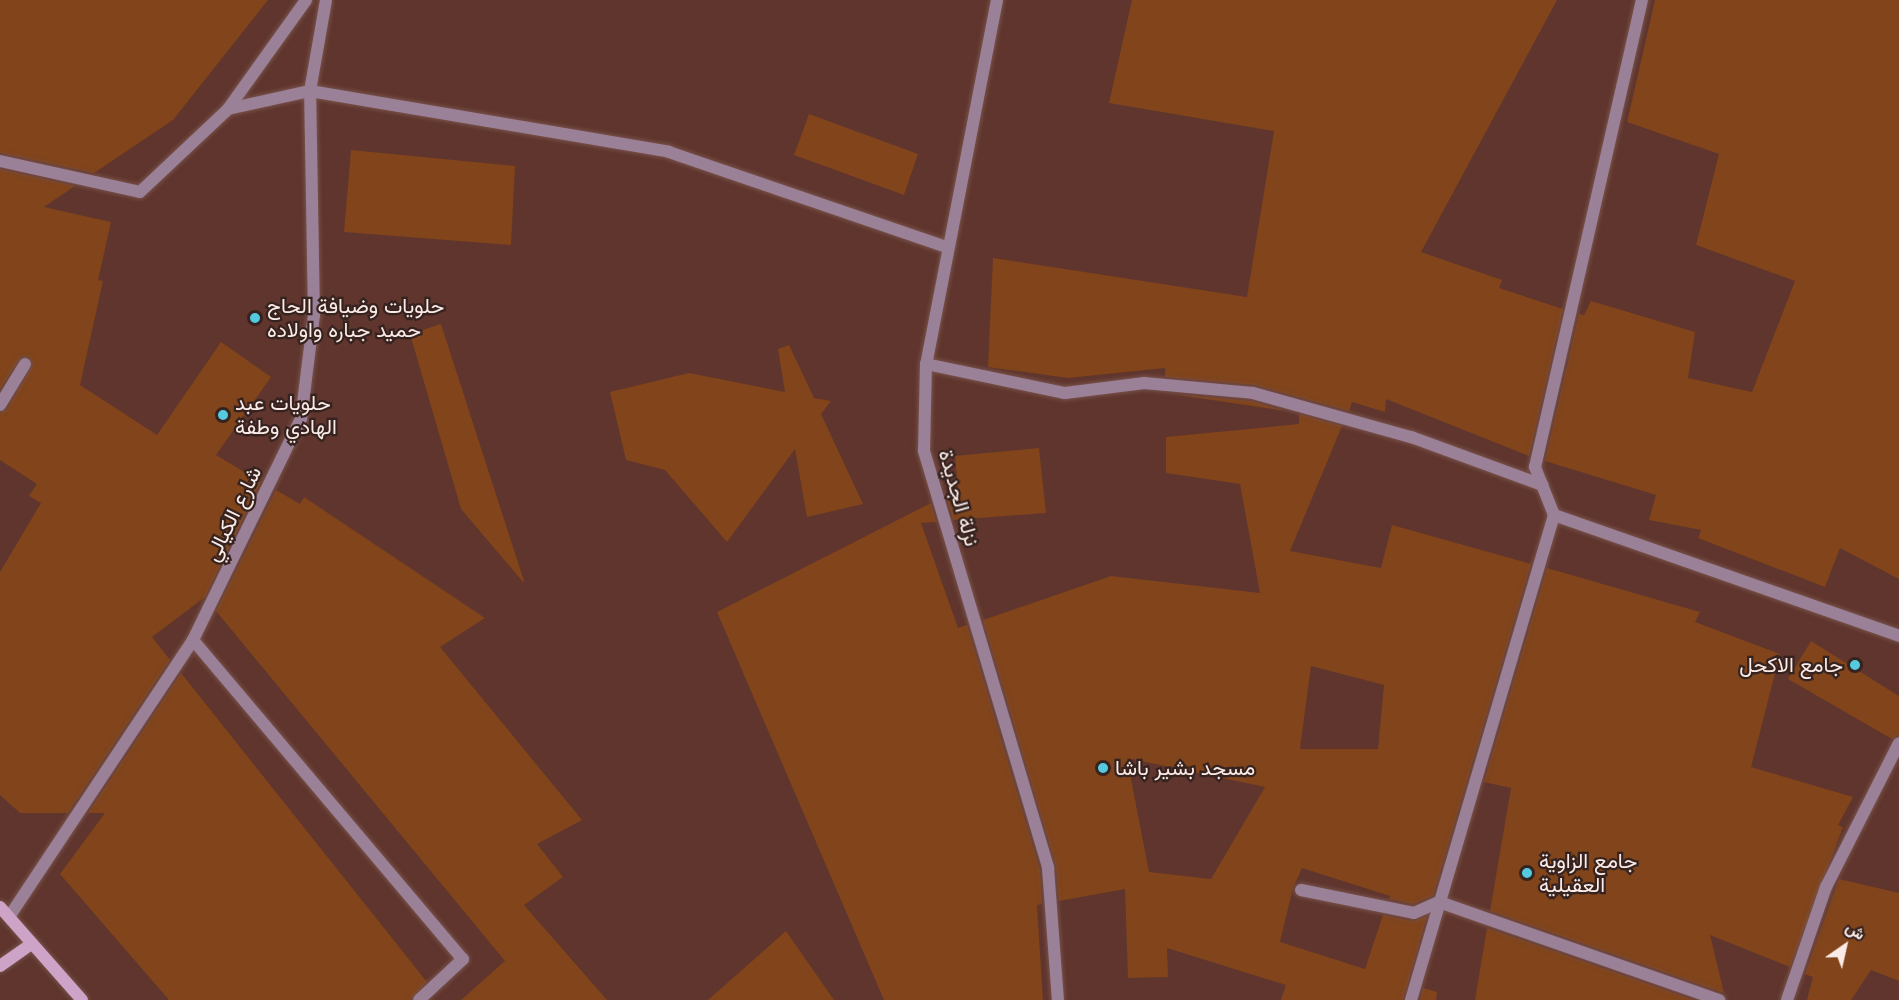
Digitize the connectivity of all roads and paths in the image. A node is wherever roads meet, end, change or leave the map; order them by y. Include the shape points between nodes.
1 (306, 0) edge
2 (326, 0) edge
3 (997, 0) edge
4 (1642, 0) edge
5 (310, 91) junction
6 (228, 109) junction
7 (0, 160) edge
8 (946, 247) junction
9 (25, 364) dead end
10 (927, 364) junction
11 (0, 405) edge
12 (1542, 485) junction
13 (1554, 515) junction
14 (1899, 636) edge
15 (193, 640) junction
16 (1899, 743) edge
17 (1301, 890) dead end
18 (1439, 902) junction
19 (0, 907) edge
20 (9, 917) junction
21 (31, 944) junction
22 (0, 966) edge
23 (82, 1000) edge
24 (419, 1000) edge
25 (1058, 1000) edge
26 (1411, 1000) edge
27 (1719, 1000) edge
28 (1787, 1000) edge

1 - 6 street
2 - 5 street, شارع الكيالي
3 - 8 street, نزلة الجديدة
4 - 12 street via 1535,467
5 - 6 street
5 - 8 street via 669,152
5 - 15 street, شارع الكيالي via 314,315 301,419
6 - 7 street via 140,192
8 - 10 street, نزلة الجديدة
9 - 11 street
10 - 12 street via 1065,393 1144,383 1253,393 1411,437
10 - 25 street, نزلة الجديدة via 924,451 1048,868
12 - 13 street
13 - 14 street
13 - 18 street
15 - 20 street, شارع الكيالي
15 - 24 street via 463,959
16 - 28 street via 1826,887
17 - 18 street via 1414,914
18 - 26 street
18 - 27 street
19 - 20 main road
20 - 21 main road
21 - 22 main road
21 - 23 main road

